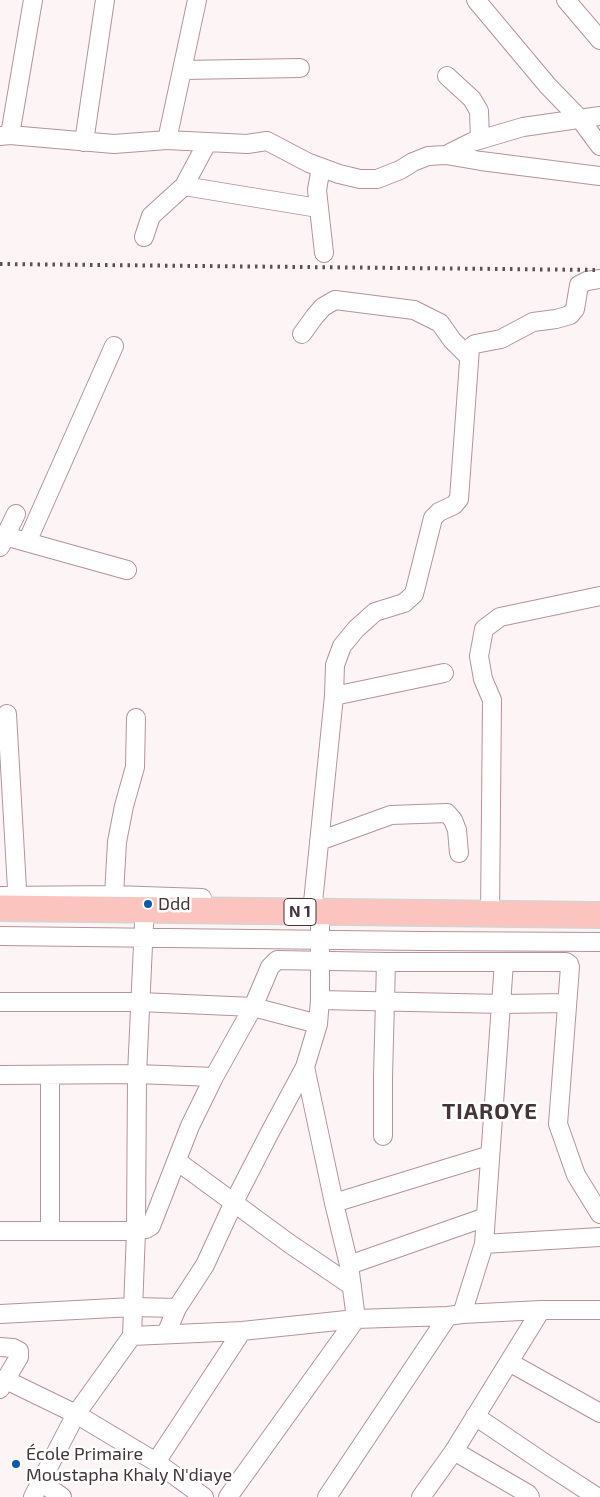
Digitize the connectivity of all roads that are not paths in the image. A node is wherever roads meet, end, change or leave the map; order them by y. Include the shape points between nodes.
1 (33, 0) edge
2 (105, 0) edge
3 (197, 0) edge
4 (476, 0) edge
5 (566, 0) edge
6 (600, 40) edge
7 (300, 68) dead end
8 (182, 70) junction
9 (448, 76) dead end
10 (600, 116) edge
11 (580, 118) junction
12 (5, 136) edge
13 (167, 140) junction
14 (480, 140) junction
15 (84, 142) junction
16 (207, 143) junction
17 (600, 146) edge
18 (446, 155) junction
19 (321, 167) junction
20 (600, 176) edge
21 (184, 186) junction
22 (318, 208) junction
23 (144, 237) dead end
24 (324, 254) dead end
25 (600, 279) edge
26 (302, 334) dead end
27 (114, 346) dead end
28 (469, 357) junction
29 (16, 514) dead end
30 (3, 542) edge
31 (27, 542) junction
32 (127, 570) dead end
33 (600, 596) edge
34 (444, 673) dead end
35 (334, 696) junction
36 (7, 714) dead end
37 (136, 718) dead end
38 (319, 841) junction
39 (459, 853) dead end
40 (114, 895) junction
41 (9, 902) edge
42 (600, 904) edge
43 (490, 909) junction
44 (600, 915) edge
45 (316, 920) junction
46 (0, 924) edge
47 (600, 929) edge
48 (143, 931) junction
49 (0, 936) edge
50 (600, 942) edge
51 (320, 961) junction
52 (386, 962) junction
53 (504, 962) junction
54 (320, 1000) junction
55 (0, 1002) edge
56 (140, 1002) junction
57 (384, 1002) junction
58 (567, 1003) junction
59 (502, 1004) junction
60 (253, 1007) junction
61 (318, 1024) junction
62 (305, 1067) junction
63 (136, 1074) junction
64 (0, 1075) edge
65 (50, 1075) junction
66 (214, 1077) junction
67 (383, 1136) dead end
68 (490, 1155) junction
69 (177, 1161) junction
70 (234, 1202) junction
71 (334, 1203) junction
72 (600, 1214) edge
73 (486, 1217) junction
74 (0, 1231) edge
75 (50, 1231) junction
76 (136, 1231) junction
77 (600, 1237) edge
78 (484, 1244) junction
79 (349, 1264) junction
80 (352, 1286) junction
81 (133, 1307) junction
82 (177, 1308) junction
83 (541, 1310) junction
84 (600, 1310) edge
85 (0, 1314) edge
86 (455, 1315) junction
87 (356, 1320) junction
88 (242, 1331) junction
89 (166, 1334) junction
90 (132, 1336) junction
91 (0, 1347) edge
92 (509, 1362) junction
93 (3, 1384) edge
94 (600, 1413) edge
95 (76, 1414) junction
96 (475, 1416) junction
97 (454, 1450) junction
98 (156, 1462) junction
99 (37, 1490) edge
100 (62, 1497) edge
101 (204, 1497) edge
102 (228, 1497) edge
103 (326, 1497) edge
104 (422, 1497) edge
105 (530, 1497) edge
106 (598, 1497) edge

1 - 12 street
2 - 15 street
3 - 8 street
4 - 11 street via 548,86
5 - 6 street
7 - 8 street
8 - 13 street
9 - 14 street via 472,98 479,112
10 - 11 street
11 - 14 street via 523,127
11 - 17 street
12 - 15 street
13 - 15 street via 114,144
13 - 16 street
14 - 18 street
16 - 19 street via 268,141
16 - 21 street
18 - 19 street via 428,156 378,178 360,179
18 - 20 street
19 - 22 street
21 - 22 street
21 - 23 street via 151,216
22 - 24 street
25 - 28 street via 579,285 575,309 570,315 533,322 501,339 475,344 470,348
26 - 28 street via 323,307 335,300 414,310 440,323
27 - 31 street
28 - 35 street via 459,499 433,518 414,594 404,603 374,612 342,646 335,665
29 - 30 street
30 - 31 street
31 - 32 street
33 - 43 street via 500,616 484,629 479,656 483,679 492,700
34 - 35 street
35 - 38 street
36 - 41 street
37 - 40 street via 135,767 117,842
38 - 39 street via 391,815 447,813 457,830
38 - 45 street
40 - 41 street
40 - 45 street
41 - 45 highway, N 1
42 - 43 street
43 - 44 highway, N 1
43 - 45 highway, N 1
45 - 47 highway, N 1
45 - 48 highway, N 1
45 - 50 street
45 - 51 street
46 - 48 highway, N 1
48 - 49 street
48 - 56 street
51 - 52 street
51 - 54 street
51 - 60 street via 277,960
52 - 53 street
52 - 57 street
53 - 58 street via 566,962 570,967
53 - 59 street
54 - 57 street
54 - 61 street
55 - 56 street
56 - 60 street
56 - 63 street
57 - 59 street
57 - 67 street
58 - 59 street
58 - 72 street via 558,1124 576,1175
59 - 68 street
60 - 61 street
60 - 66 street
61 - 62 street
62 - 70 street
62 - 71 street
63 - 65 street
63 - 66 street
63 - 76 street
64 - 65 street
65 - 75 street
66 - 69 street
68 - 71 street
68 - 73 street
69 - 70 street
69 - 76 street via 151,1226
70 - 80 street
70 - 82 street via 205,1265
71 - 79 street
73 - 78 street
73 - 79 street
74 - 75 street
75 - 76 street
76 - 81 street
77 - 78 street
78 - 86 street
79 - 80 street
80 - 87 street
81 - 82 street
81 - 85 street
81 - 90 street
82 - 89 street
83 - 84 street
83 - 86 street
83 - 92 street
86 - 87 street
86 - 103 street
87 - 88 street
87 - 102 street
88 - 89 street
88 - 98 street
89 - 90 street
90 - 95 street
91 - 93 street via 19,1351 19,1357
92 - 94 street
92 - 96 street
93 - 95 street
95 - 98 street
95 - 99 street
96 - 97 street
96 - 106 street
97 - 104 street
97 - 105 street
98 - 101 street
99 - 100 street

